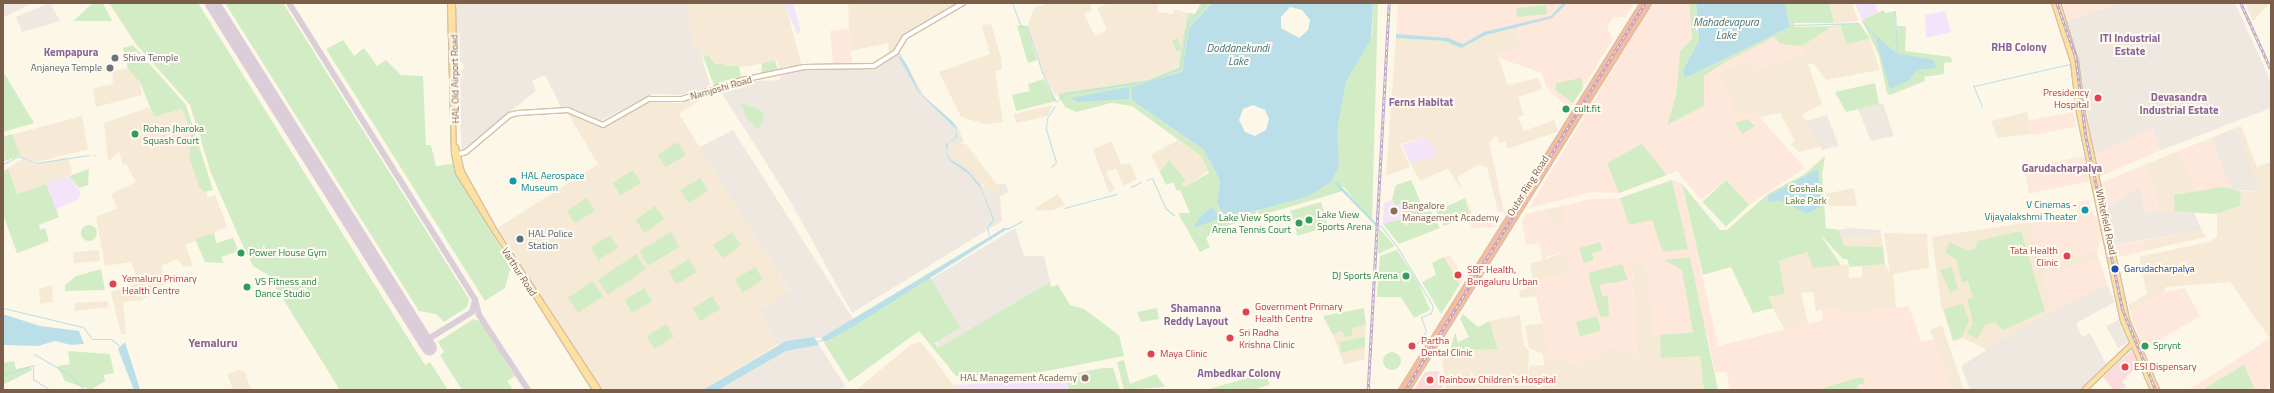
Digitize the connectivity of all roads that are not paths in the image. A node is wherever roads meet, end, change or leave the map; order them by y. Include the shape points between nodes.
1 (450, 3) edge
2 (453, 3) edge
3 (963, 3) edge
4 (1643, 3) edge
5 (1648, 3) edge
6 (2054, 3) edge
7 (2058, 3) edge
8 (2077, 80) junction
9 (455, 153) junction
10 (2128, 328) junction
11 (1429, 337) dead end
12 (2132, 344) junction
13 (1429, 346) junction
14 (1416, 382) dead end
15 (1407, 389) edge
16 (596, 390) edge
17 (599, 390) edge
18 (1401, 390) edge
19 (2084, 390) edge
20 (2153, 390) edge
21 (2157, 390) edge

1 - 9 main road, HAL Old Airport Road
2 - 9 main road, HAL Old Airport Road
3 - 9 main road, Namjoshi Road via 905,37 896,52 874,66 804,67 742,80 682,99 650,99 603,125 568,110 518,113
4 - 13 highway, Outer Ring Road
5 - 15 highway, Outer Ring Road via 1535,188
6 - 8 main road, Whitefield Road via 2069,46
7 - 8 main road, Whitefield Road
8 - 10 main road, Whitefield Road via 2079,113
9 - 16 main road, Varthur Road via 458,173 494,234
9 - 17 main road, Varthur Road via 462,172 495,230
10 - 12 main road, Whitefield Road
10 - 21 main road, Whitefield Road
11 - 13 highway
12 - 19 main road
12 - 20 main road
13 - 18 highway, Outer Ring Road
14 - 15 highway

